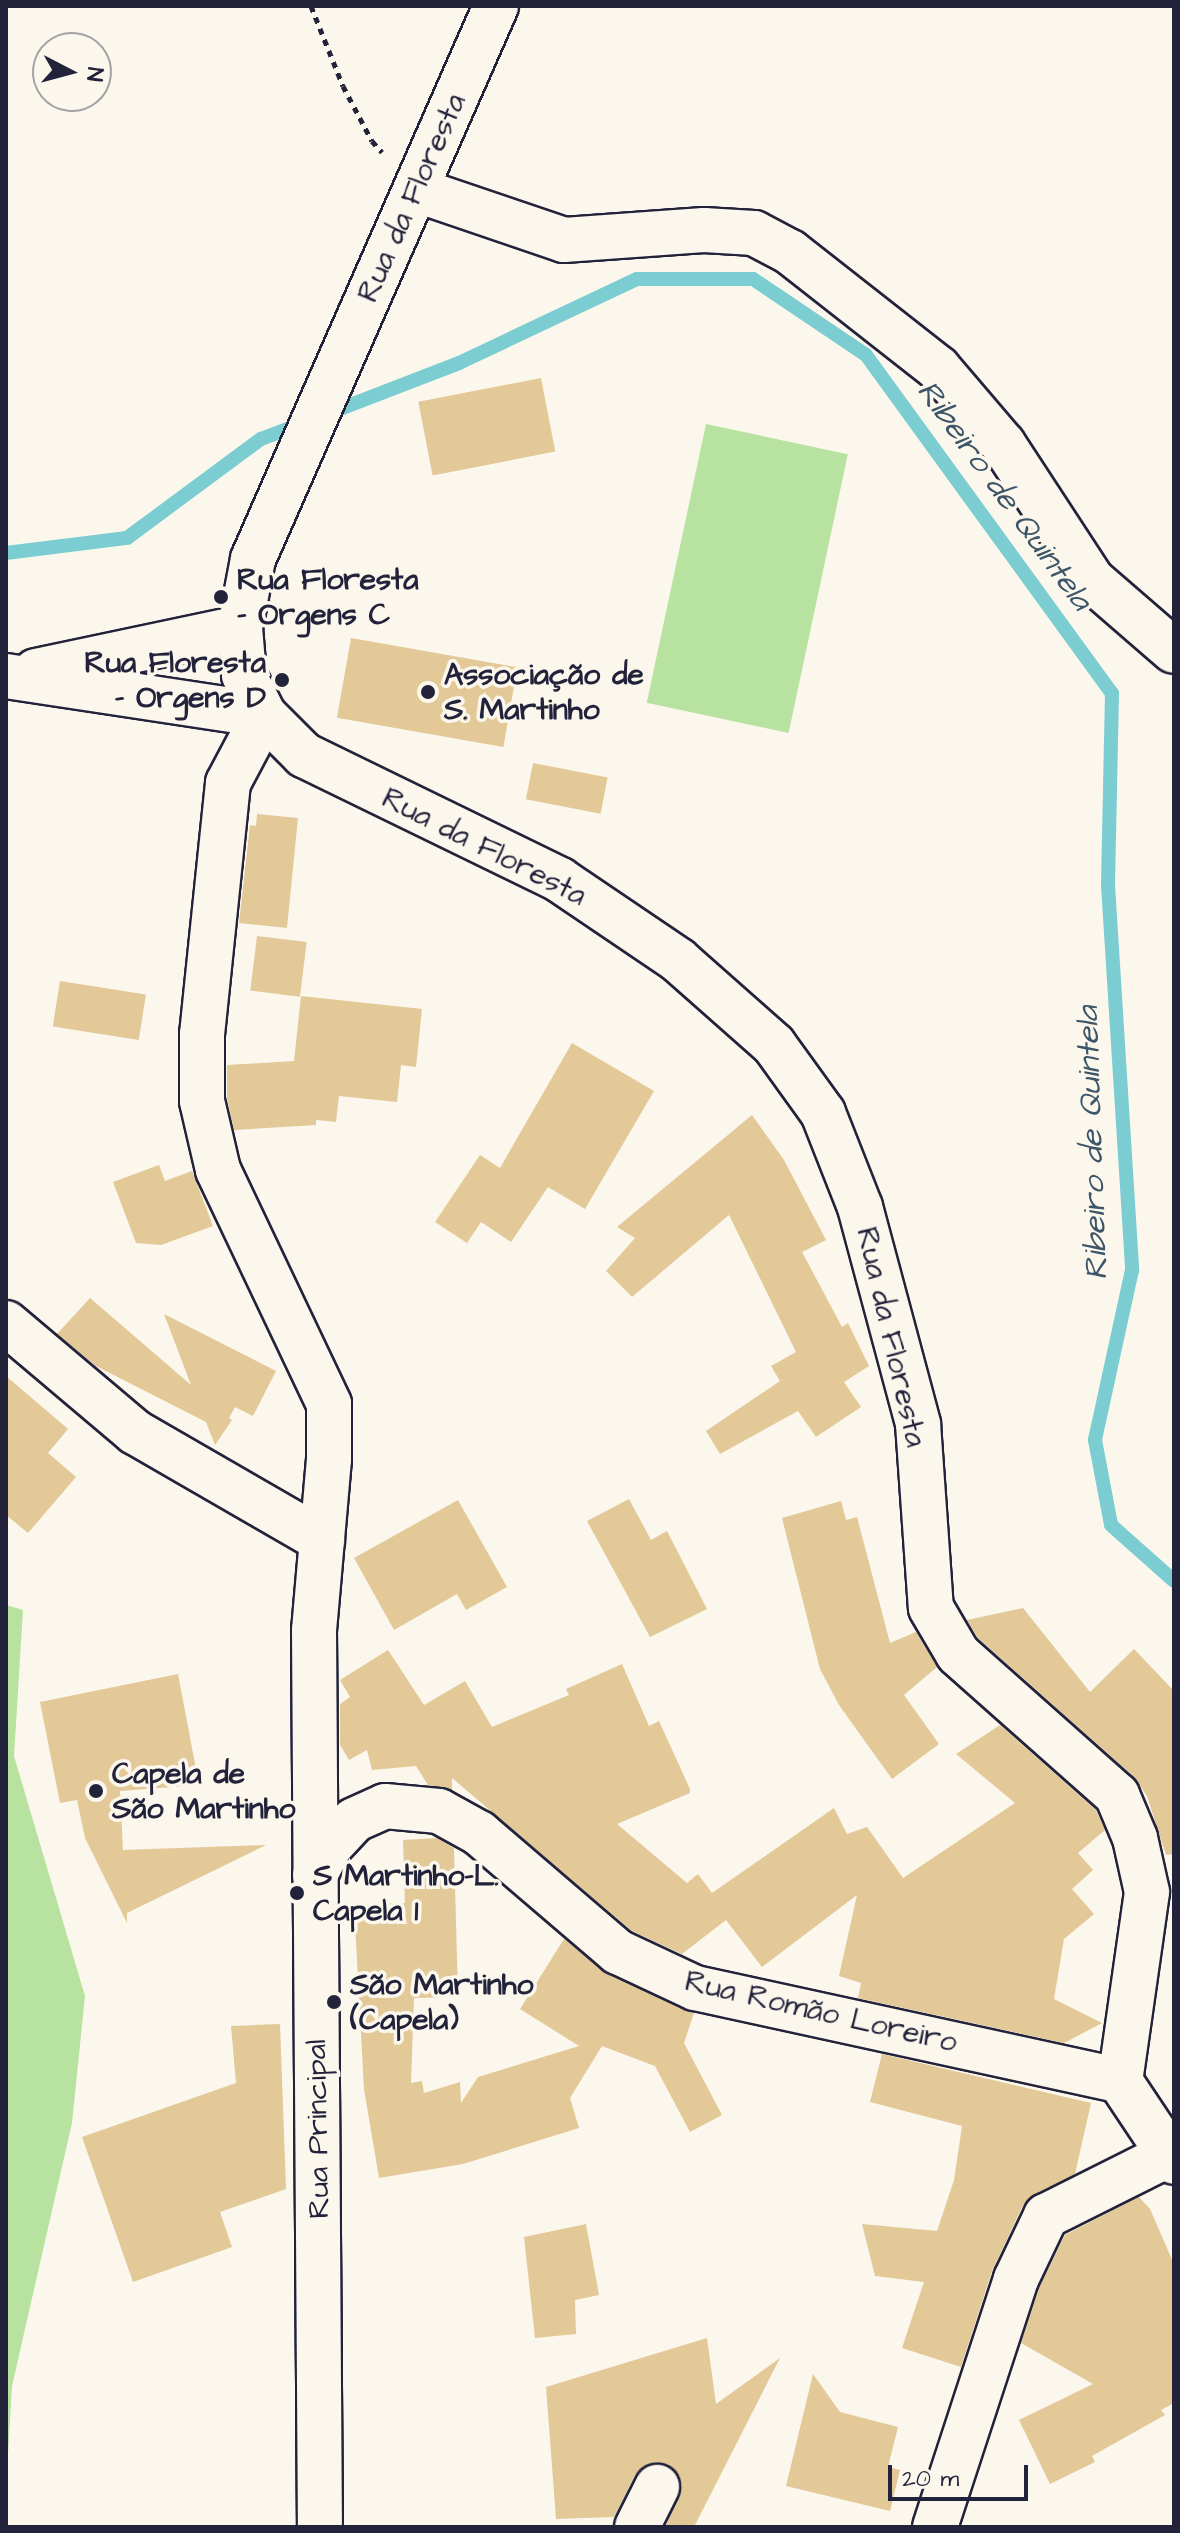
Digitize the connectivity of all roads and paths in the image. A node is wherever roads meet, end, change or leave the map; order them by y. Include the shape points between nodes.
1 (311, 6) edge
2 (496, 6) edge
3 (417, 190) junction
4 (240, 628) junction
5 (1174, 651) edge
6 (8, 676) edge
7 (264, 715) junction
8 (6, 1323) edge
9 (322, 1540) junction
10 (315, 1875) junction
11 (1120, 2081) junction
12 (1173, 2156) edge
13 (657, 2487) dead end
14 (320, 2527) edge
15 (637, 2527) edge
16 (935, 2527) edge

1 - 3 path via 372,141
2 - 3 street, Rua da Floresta
3 - 4 street, Rua da Floresta via 253,559
3 - 5 street via 564,240 704,230 754,233 790,252 938,368 1003,444 1092,580
4 - 6 street
4 - 7 street, Rua da Floresta via 244,675
6 - 7 street
7 - 9 street, Rua Principal via 228,783 202,1034 202,1101 218,1170 329,1404
7 - 11 street, Rua da Floresta via 304,755 560,880 678,960 774,1045 823,1113 860,1207 918,1424 931,1608 958,1654 1117,1795 1135,1838 1147,1892
8 - 9 street via 135,1432
9 - 10 street, Rua Principal via 314,1630
10 - 11 street, Rua Romão Loreiro via 330,1846 354,1820 385,1806 439,1811 479,1833 618,1952 695,1988
10 - 14 street, Rua Principal
11 - 12 street
12 - 16 street via 1046,2216 1016,2279
13 - 15 street

